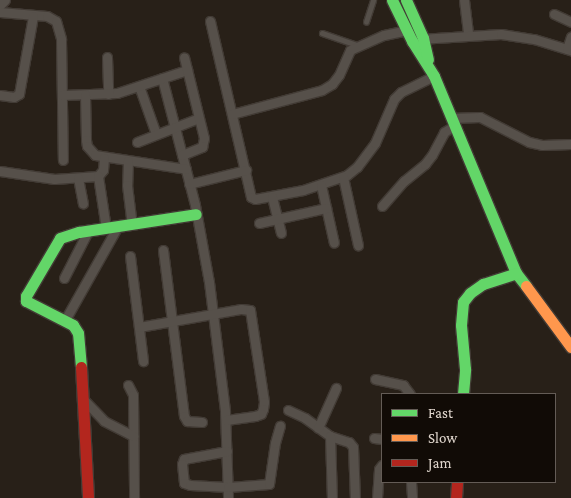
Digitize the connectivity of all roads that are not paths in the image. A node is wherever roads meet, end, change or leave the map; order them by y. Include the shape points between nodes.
1 (5, 0) edge
2 (373, 0) edge
3 (392, 0) edge
4 (406, 0) edge
5 (464, 0) edge
6 (0, 5) edge
7 (0, 12) edge
8 (554, 14) dead end
9 (33, 16) junction
10 (210, 21) dead end
11 (366, 22) dead end
12 (571, 22) edge
13 (407, 30) junction
14 (322, 33) dead end
15 (468, 35) junction
16 (571, 37) edge
17 (417, 39) junction
18 (357, 45) junction
19 (569, 50) edge
20 (107, 57) dead end
21 (184, 57) dead end
22 (187, 70) junction
23 (432, 71) junction
24 (162, 78) junction
25 (139, 86) junction
26 (108, 94) junction
27 (0, 95) edge
28 (62, 95) junction
29 (85, 95) junction
30 (232, 114) junction
31 (200, 118) junction
32 (453, 122) junction
33 (175, 126) junction
34 (156, 134) junction
35 (137, 142) dead end
36 (571, 144) edge
37 (182, 155) junction
38 (104, 158) junction
39 (63, 160) dead end
40 (128, 161) junction
41 (186, 169) junction
42 (246, 170) junction
43 (0, 171) edge
44 (98, 176) junction
45 (343, 177) junction
46 (78, 178) junction
47 (189, 184) junction
48 (321, 185) junction
49 (272, 197) junction
50 (83, 204) dead end
51 (382, 206) dead end
52 (326, 208) junction
53 (196, 214) junction
54 (277, 219) junction
55 (259, 223) dead end
56 (132, 224) junction
57 (118, 226) junction
58 (106, 228) junction
59 (88, 231) junction
60 (280, 233) dead end
61 (334, 243) dead end
62 (358, 245) dead end
63 (162, 250) dead end
64 (130, 256) dead end
65 (516, 273) junction
66 (64, 278) dead end
67 (213, 314) junction
68 (65, 320) junction
69 (171, 321) junction
70 (139, 327) junction
71 (571, 347) edge
72 (143, 361) dead end
73 (375, 379) dead end
74 (128, 385) dead end
75 (336, 388) dead end
76 (409, 393) edge
77 (463, 393) edge
78 (84, 400) junction
79 (288, 410) dead end
80 (226, 420) junction
81 (202, 422) dead end
82 (280, 426) dead end
83 (318, 428) junction
84 (133, 436) junction
85 (330, 436) junction
86 (227, 451) junction
87 (381, 466) edge
88 (411, 483) edge
89 (457, 483) edge
90 (228, 487) junction
91 (88, 498) edge
92 (134, 498) edge
93 (228, 498) edge
94 (332, 498) edge
95 (355, 498) edge
96 (377, 498) edge
97 (412, 498) edge
98 (456, 498) edge

1 - 6 street
2 - 11 lane
3 - 13 street
4 - 17 street
5 - 15 street
7 - 9 street
8 - 12 street
9 - 27 street via 19,94 14,97
9 - 28 street via 53,18 60,31
10 - 30 street
13 - 17 street
13 - 18 street
14 - 18 lane
15 - 17 street
15 - 19 street via 521,36
16 - 19 street
17 - 23 street
18 - 30 street via 350,50 332,84 322,90
20 - 26 street
21 - 22 street
22 - 24 street
22 - 31 street
23 - 32 street
23 - 45 street via 394,99 375,143 357,167
24 - 25 street
24 - 33 street
25 - 26 street
25 - 34 street
26 - 29 street
28 - 29 street
28 - 39 street
29 - 38 street via 88,146 96,156
30 - 42 street
31 - 33 street
31 - 37 street via 204,143 202,147
32 - 36 street via 480,117 536,144
32 - 51 street via 425,164
32 - 65 street
33 - 34 street
33 - 37 street
34 - 35 street
37 - 41 street
38 - 40 street
38 - 44 street via 103,170
40 - 41 street
40 - 56 street via 127,185
41 - 47 street
42 - 47 street
42 - 49 street via 251,197 259,200
43 - 46 street via 45,178
44 - 46 street
44 - 58 street
45 - 48 street
45 - 62 street
46 - 50 street
47 - 53 street
48 - 49 street
48 - 52 street
49 - 54 street
52 - 54 street
52 - 61 street
53 - 56 street
53 - 67 street
54 - 55 street
54 - 60 street
56 - 57 street
57 - 58 street
57 - 68 street
58 - 59 street
59 - 66 street
59 - 68 street via 66,235 55,243 26,296 29,304
63 - 69 street
64 - 70 street
65 - 71 street
65 - 77 street via 483,284 463,302
67 - 69 street
67 - 80 street
67 - 80 street via 250,310 264,402 261,414
68 - 78 street via 78,333
69 - 70 street
69 - 81 street via 184,416 187,421
70 - 72 street
73 - 76 street via 403,386
74 - 84 street via 132,395
75 - 83 street
78 - 84 street via 104,421
78 - 91 street
79 - 83 street
80 - 86 street
82 - 90 street via 269,484
83 - 85 street
84 - 92 street
85 - 94 street
85 - 95 street via 349,442 353,447
86 - 90 street
86 - 90 street via 184,459 182,477 190,486
87 - 96 street
88 - 97 street
89 - 98 street
90 - 93 street

